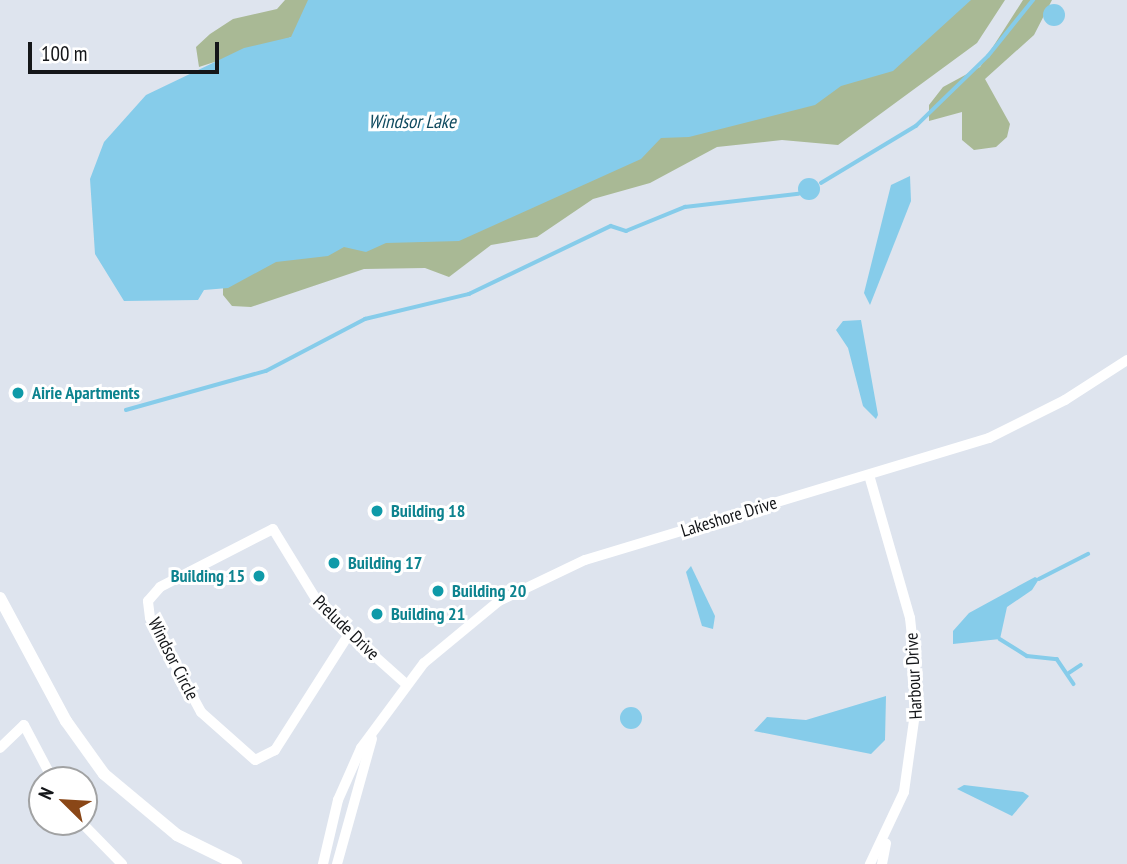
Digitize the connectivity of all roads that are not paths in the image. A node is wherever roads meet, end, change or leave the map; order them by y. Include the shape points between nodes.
1 (1127, 360) edge
2 (869, 475) junction
3 (273, 529) joint
4 (0, 598) edge
5 (349, 634) junction
6 (406, 684) junction
7 (373, 733) junction
8 (0, 748) edge
9 (46, 766) edge
10 (95, 836) edge
11 (887, 837) junction
12 (122, 864) edge
13 (236, 864) edge
14 (323, 864) edge
15 (337, 864) edge
16 (870, 864) edge
17 (882, 864) edge

1 - 2 street, Lakeshore Drive via 1016,426
2 - 6 street, Lakeshore Drive via 544,576 475,617
2 - 11 street, Harbour Drive via 910,618 918,677 912,756
3 - 5 street, Prelude Drive via 309,592
3 - 5 street, Windsor Circle via 160,587 148,601 150,618 201,712 246,757 270,755
4 - 13 street via 66,721 104,775 177,835
5 - 6 street, Prelude Drive
6 - 7 street, Lakeshore Drive
7 - 14 street, Lakeshore Drive via 347,777
7 - 15 street, Lakeshore Drive
8 - 9 street via 24,725
10 - 12 street
11 - 16 street, Harbour Drive
11 - 17 street, Harbour Drive

